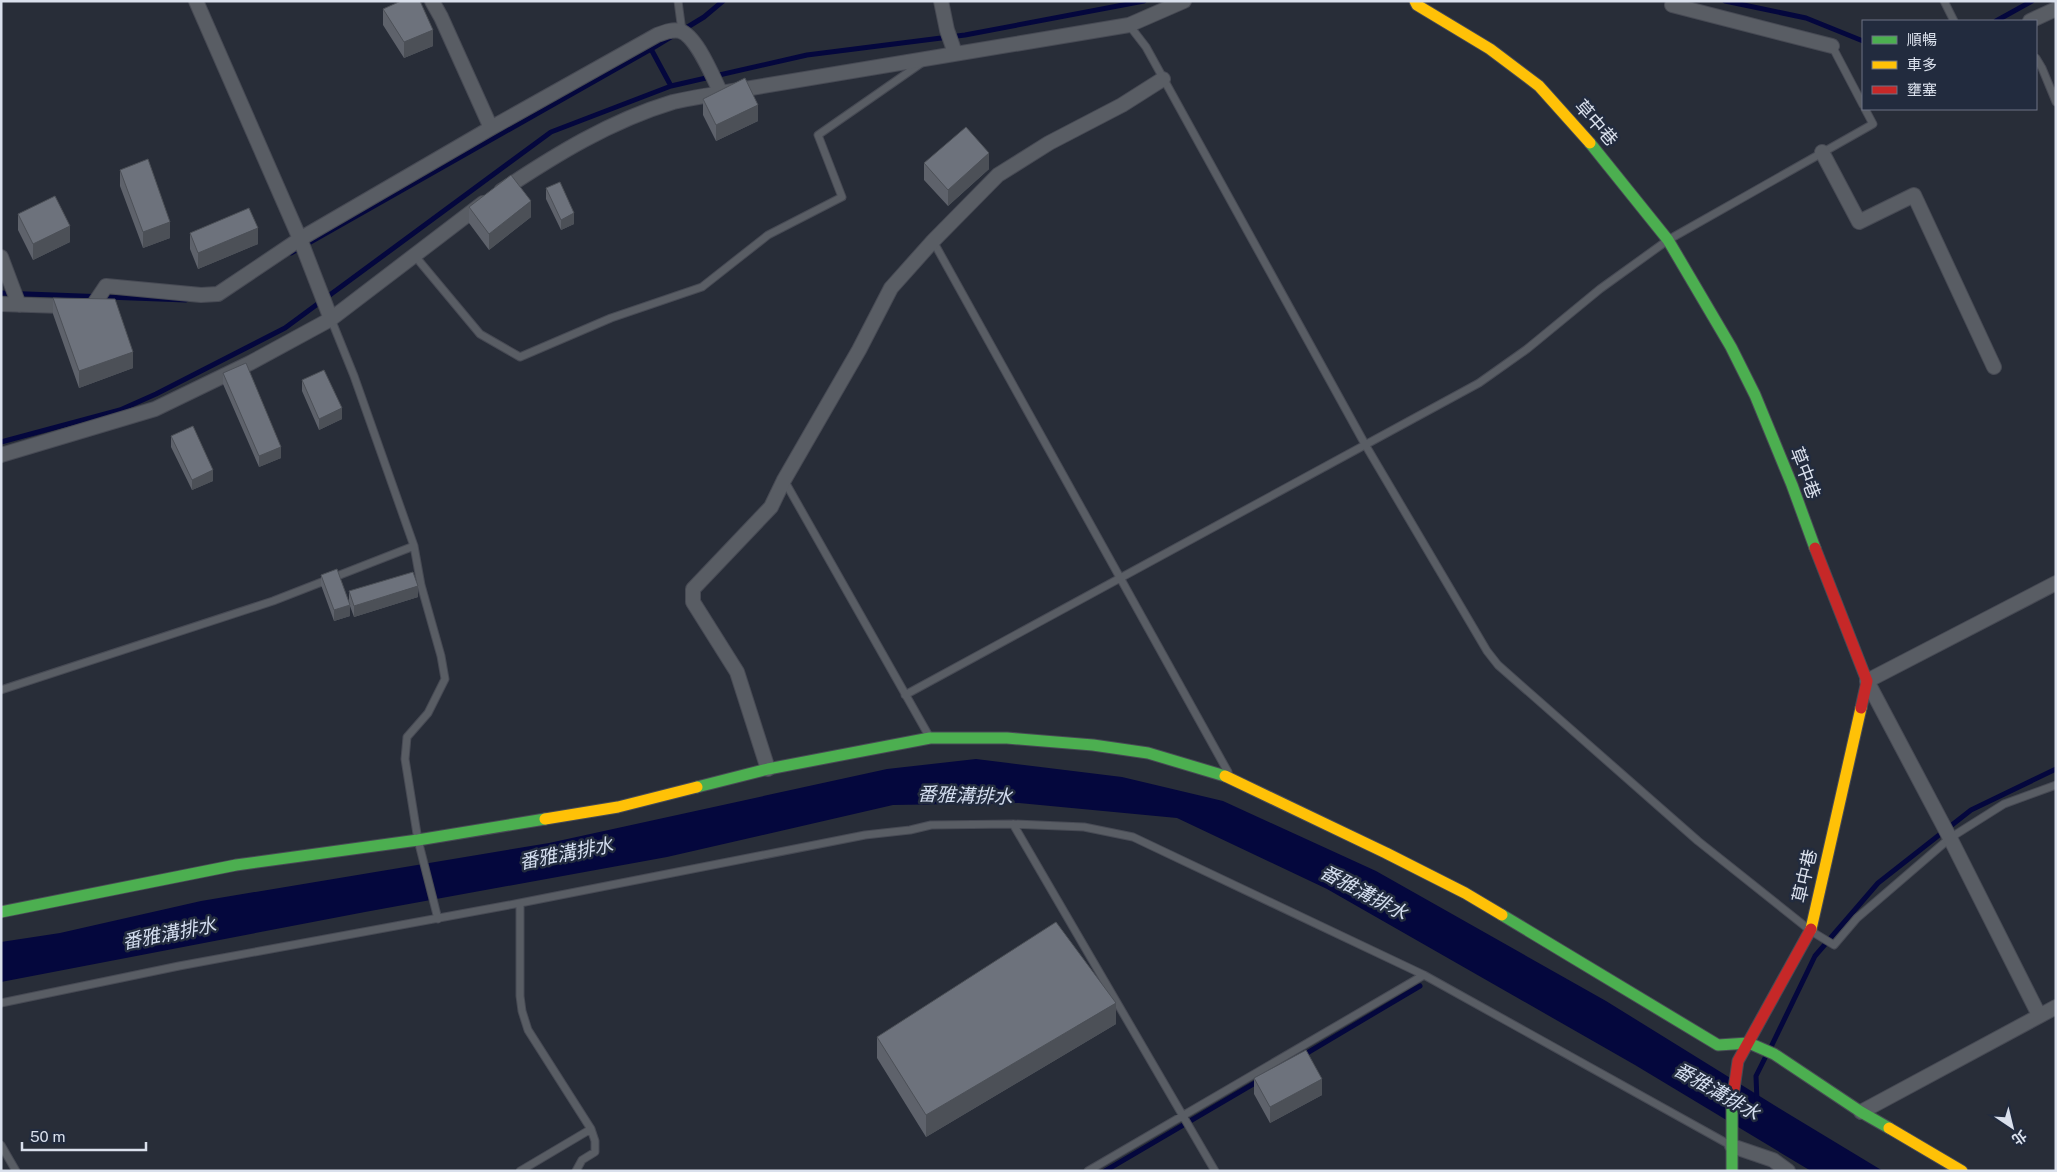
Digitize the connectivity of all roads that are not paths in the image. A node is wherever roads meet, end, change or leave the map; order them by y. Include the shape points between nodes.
1 (196, 1) edge
2 (432, 1) edge
3 (678, 1) edge
4 (941, 1) edge
5 (1184, 1) edge
6 (1415, 1) edge
7 (1944, 1) edge
8 (1672, 5) dead end
9 (2056, 9) edge
10 (1954, 20) edge
11 (2032, 20) edge
12 (1130, 24) junction
13 (682, 32) junction
14 (1832, 46) joint
15 (953, 48) junction
16 (930, 58) junction
17 (2037, 60) edge
18 (1163, 78) junction
19 (722, 93) junction
20 (2056, 102) edge
21 (1862, 103) edge
22 (1866, 110) edge
23 (491, 128) junction
24 (1822, 152) junction
25 (300, 239) junction
26 (1668, 240) junction
27 (933, 241) junction
28 (415, 256) junction
29 (1, 257) edge
30 (1, 304) edge
31 (19, 305) junction
32 (331, 319) junction
33 (1994, 367) dead end
34 (1366, 446) junction
35 (1, 455) edge
36 (784, 480) junction
37 (414, 546) junction
38 (1121, 578) junction
39 (2056, 583) edge
40 (1867, 681) junction
41 (1, 690) edge
42 (905, 695) junction
43 (930, 738) junction
44 (768, 770) junction
45 (1231, 778) junction
46 (2056, 785) edge
47 (1013, 824) junction
48 (1950, 838) junction
49 (418, 840) junction
50 (520, 904) junction
51 (1, 912) edge
52 (438, 919) junction
53 (1811, 931) junction
54 (1424, 975) junction
55 (1, 1003) edge
56 (2056, 1007) edge
57 (2039, 1015) junction
58 (1749, 1043) junction
59 (1861, 1112) junction
60 (1182, 1115) junction
61 (591, 1129) junction
62 (1, 1145) edge
63 (1732, 1146) junction
64 (16, 1171) edge
65 (520, 1171) edge
66 (576, 1171) edge
67 (1088, 1171) edge
68 (1215, 1171) edge
69 (1732, 1171) edge
70 (1788, 1171) edge
71 (1962, 1171) edge

1 - 25 street
2 - 23 street
3 - 13 lane
4 - 15 street
5 - 12 street
6 - 26 street, 草中巷 via 1490,49 1539,86 1578,128
7 - 10 lane
8 - 14 street
9 - 11 street
12 - 15 street
12 - 18 lane
13 - 19 street via 696,44
13 - 23 street via 670,30 657,35
14 - 21 lane
15 - 16 street
16 - 19 street
16 - 28 lane via 818,135 842,197 768,235 702,286 611,318 520,357 480,334
17 - 20 lane
18 - 27 street via 998,175
18 - 34 lane
19 - 28 street via 673,102 606,127 550,158 483,203
22 - 24 lane via 1873,124
23 - 25 street
24 - 26 lane
24 - 33 street via 1859,222 1914,195
25 - 31 street via 218,294 106,286 92,307
25 - 32 street
26 - 34 lane via 1479,383
26 - 40 street, 草中巷 via 1731,346 1755,395
27 - 36 street via 891,288
27 - 38 lane
28 - 32 street
29 - 31 street
30 - 31 street
32 - 35 street via 250,364 155,409
32 - 37 lane
34 - 38 lane
34 - 53 lane via 1487,652 1498,665 1698,841
36 - 42 lane
36 - 44 street via 771,507 693,589 693,602 737,672
37 - 41 lane via 273,601
37 - 49 lane via 445,679 428,713 407,737 404,759
38 - 42 lane
38 - 45 lane
39 - 40 street
40 - 48 street
40 - 53 street, 草中巷
42 - 43 lane
43 - 44 street
43 - 45 street via 1008,738 1093,745 1148,753
44 - 49 street via 618,807
45 - 58 street via 1465,893 1718,1045
46 - 48 lane via 2004,804
47 - 50 lane via 931,825 865,835
47 - 54 lane via 1084,827 1133,837
47 - 60 lane
48 - 53 lane via 1857,918 1834,944
48 - 57 street
49 - 51 street via 236,865
49 - 52 lane
50 - 52 lane
50 - 61 lane via 522,1011 528,1030
52 - 55 lane via 179,966
53 - 58 street, 草中巷
54 - 60 lane
54 - 63 lane
56 - 57 street
57 - 59 street
58 - 59 street via 1774,1054
58 - 63 street, 草中巷 via 1738,1061 1732,1096
59 - 71 street
60 - 67 lane
60 - 68 lane
61 - 65 lane
61 - 66 lane via 595,1152 582,1160
62 - 64 lane
63 - 69 street
63 - 70 street via 1773,1160

